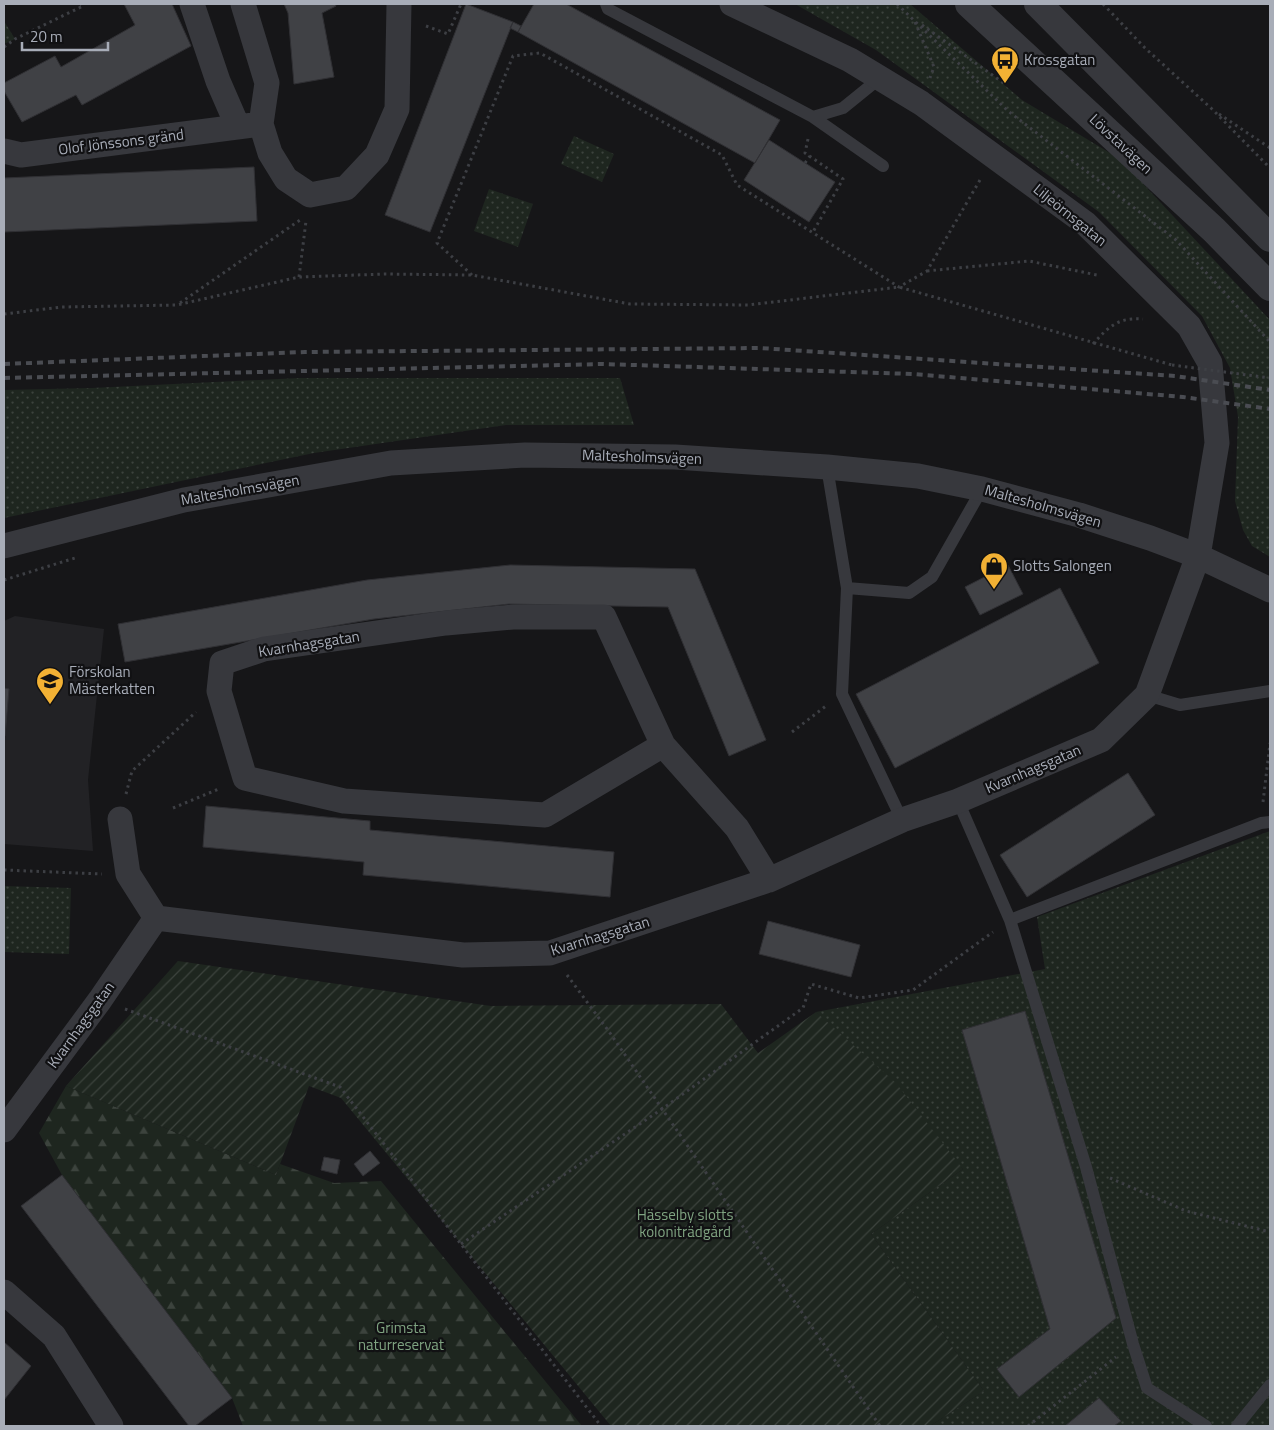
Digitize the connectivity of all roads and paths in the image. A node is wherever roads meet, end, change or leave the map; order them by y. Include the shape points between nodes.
1 (81, 4) edge
2 (192, 4) edge
3 (243, 4) edge
4 (461, 4) edge
5 (606, 4) edge
6 (732, 4) edge
7 (897, 4) edge
8 (969, 4) edge
9 (1038, 4) edge
10 (1103, 4) edge
11 (399, 10) edge
12 (914, 19) junction
13 (4, 47) edge
14 (880, 78) junction
15 (1006, 84) dead end
16 (921, 103) junction
17 (1212, 109) junction
18 (813, 117) junction
19 (250, 126) junction
20 (1270, 148) edge
21 (4, 151) edge
22 (810, 156) junction
23 (994, 156) junction
24 (805, 163) dead end
25 (883, 166) dead end
26 (1270, 168) edge
27 (813, 232) junction
28 (1270, 238) edge
29 (927, 271) junction
30 (472, 275) junction
31 (1103, 276) dead end
32 (298, 278) junction
33 (899, 287) junction
34 (1270, 287) edge
35 (177, 305) junction
36 (4, 314) edge
37 (1145, 319) dead end
38 (1270, 342) edge
39 (1093, 344) junction
40 (1270, 378) edge
41 (827, 467) junction
42 (982, 489) junction
43 (4, 546) edge
44 (1198, 556) junction
45 (80, 557) dead end
46 (4, 580) edge
47 (847, 588) junction
48 (1270, 590) edge
49 (218, 691) junction
50 (1270, 691) edge
51 (842, 694) junction
52 (1148, 695) junction
53 (792, 732) dead end
54 (1270, 743) edge
55 (663, 745) junction
56 (245, 778) junction
57 (958, 802) junction
58 (173, 808) dead end
59 (120, 819) joint
60 (902, 820) junction
61 (1265, 823) edge
62 (4, 870) edge
63 (128, 874) junction
64 (769, 880) junction
65 (156, 918) junction
66 (1010, 920) junction
67 (550, 953) junction
68 (100, 1000) junction
69 (662, 1109) junction
70 (4, 1130) edge
71 (1086, 1167) junction
72 (1270, 1232) edge
73 (461, 1244) junction
74 (4, 1292) edge
75 (1132, 1344) junction
76 (1270, 1385) edge
77 (111, 1426) edge
78 (600, 1426) edge
79 (880, 1426) edge
80 (1028, 1426) edge
81 (1206, 1426) edge
82 (1237, 1426) edge

1 - 13 path via 83,6
2 - 19 street via 218,80
3 - 19 street via 267,83
4 - 11 path via 448,34
5 - 18 lane via 608,9
6 - 14 street, Liljeörnsgatan via 850,60
7 - 12 path
8 - 34 street, Lövstavägen via 1214,230
9 - 28 street
10 - 17 path via 1145,48
11 - 19 street via 396,109 376,156 346,188 310,195 286,178
12 - 15 path
12 - 16 path via 934,67
12 - 38 path via 1008,111 1176,240
14 - 16 street, Liljeörnsgatan
14 - 18 lane via 843,108
16 - 23 street, Liljeörnsgatan
17 - 20 path
17 - 26 path
18 - 22 path via 805,153
18 - 25 lane
19 - 21 street, Olof Jönssons gränd via 22,155
22 - 24 path
22 - 27 path via 843,178
23 - 29 path
23 - 44 street, Liljeörnsgatan via 1091,229 1189,326 1210,363 1218,443
27 - 30 path via 737,185 722,155 540,52 514,56 437,243
27 - 33 path
29 - 31 path via 1029,261
29 - 33 path
30 - 32 path
30 - 33 path via 630,304 748,305
32 - 35 path
32 - 35 path via 307,216
33 - 39 path
35 - 36 path via 62,307
37 - 39 path via 1121,320
39 - 40 path, bridge via 1172,365
41 - 42 street, Maltesholmsvägen via 918,476
41 - 43 street, Maltesholmsvägen via 675,457 525,455 391,463 184,500
41 - 47 lane
42 - 44 street, Maltesholmsvägen via 1079,515
42 - 47 lane via 932,578 909,592
44 - 48 street, Maltesholmsvägen
44 - 52 street, Kvarnhagsgatan
45 - 46 path
47 - 51 lane
49 - 55 street, Kvarnhagsgatan via 222,664 264,649 512,617 604,617
49 - 56 street, Kvarnhagsgatan
49 - 59 path via 132,771
50 - 52 lane via 1180,705
51 - 53 path
51 - 60 lane
52 - 57 street, Kvarnhagsgatan via 1101,740
54 - 61 path
55 - 56 street via 545,815 344,801
55 - 64 street, Kvarnhagsgatan via 737,828
56 - 58 path
57 - 60 street, Kvarnhagsgatan
57 - 66 lane
59 - 63 street
60 - 64 street, Kvarnhagsgatan
61 - 66 lane
62 - 63 path
63 - 65 street
64 - 67 street, Kvarnhagsgatan
65 - 67 street, Kvarnhagsgatan via 463,955
65 - 68 street, Kvarnhagsgatan
66 - 69 path via 913,990 859,998 811,984 803,1008
66 - 71 lane
67 - 69 path
68 - 70 street, Kvarnhagsgatan
68 - 73 path via 340,1087
69 - 73 path
69 - 79 path
71 - 72 path via 1186,1211
71 - 75 lane
73 - 78 path
74 - 77 street via 54,1336
75 - 80 path
75 - 81 lane via 1148,1388
76 - 82 lane

